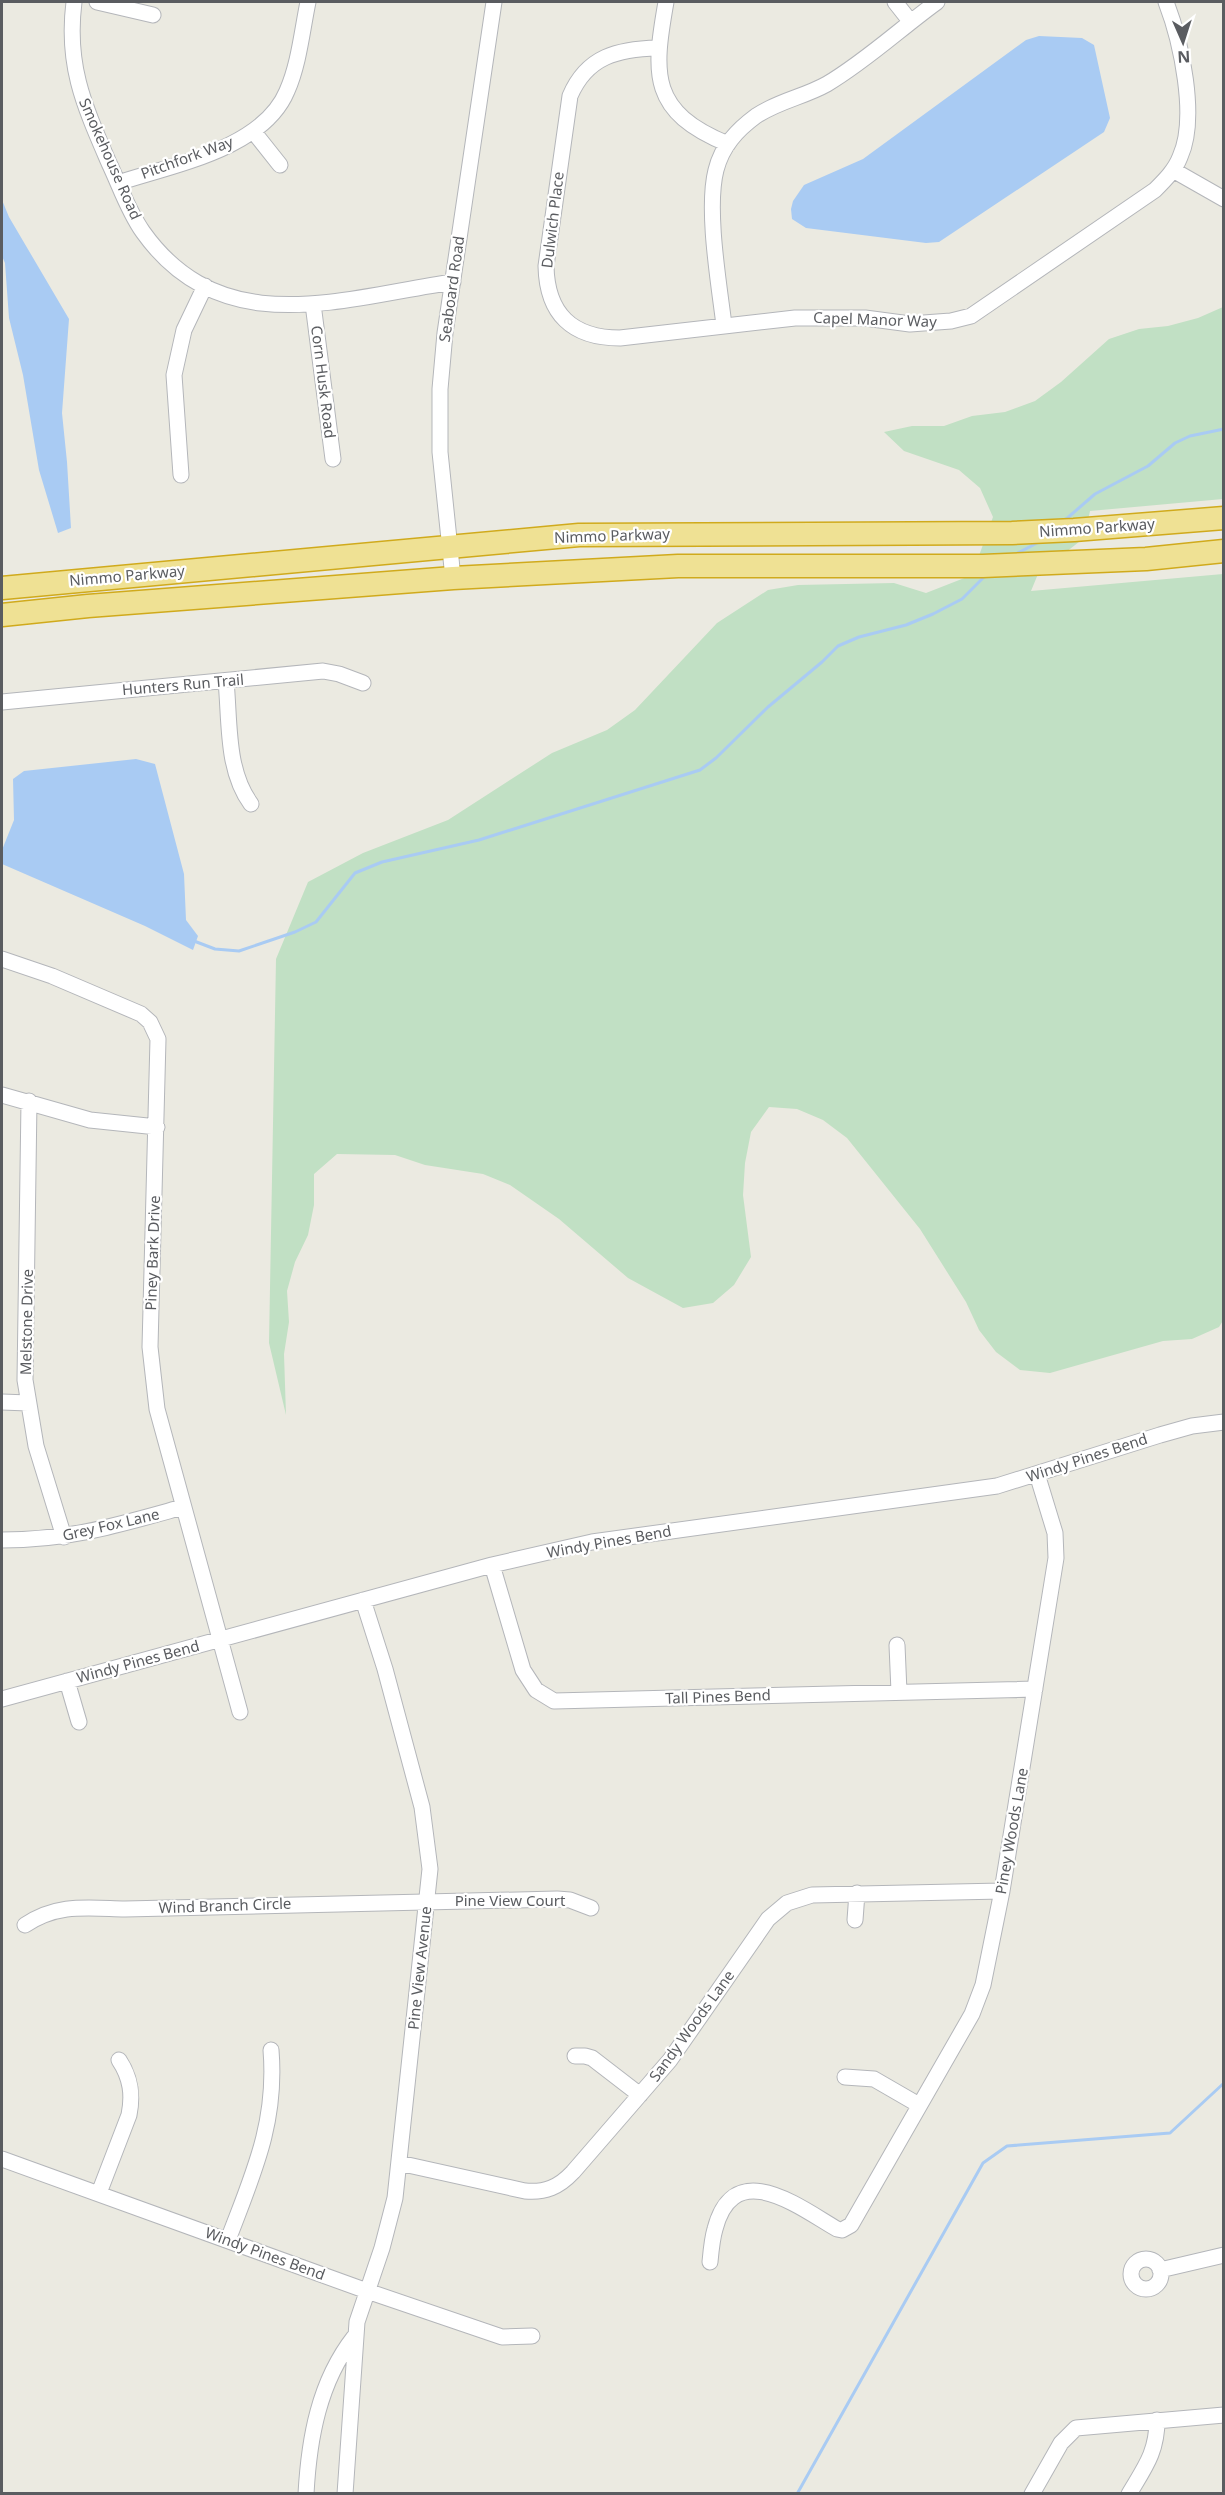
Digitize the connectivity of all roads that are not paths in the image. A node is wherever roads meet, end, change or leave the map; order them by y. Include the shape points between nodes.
1 (74, 2) edge
2 (97, 2) edge
3 (308, 2) edge
4 (494, 2) edge
5 (666, 2) edge
6 (895, 2) edge
7 (937, 2) edge
8 (1166, 2) edge
9 (153, 15) dead end
10 (910, 21) junction
11 (658, 48) junction
12 (253, 131) junction
13 (728, 144) junction
14 (280, 165) dead end
15 (1173, 170) junction
16 (118, 183) junction
17 (1224, 199) edge
18 (453, 282) junction
19 (205, 286) junction
20 (313, 304) junction
21 (724, 325) junction
22 (333, 459) dead end
23 (181, 475) dead end
24 (1224, 518) edge
25 (450, 546) junction
26 (1224, 551) edge
27 (453, 578) junction
28 (2, 588) edge
29 (2, 615) edge
30 (226, 681) junction
31 (363, 683) dead end
32 (2, 702) edge
33 (251, 804) dead end
34 (2, 959) edge
35 (2, 1095) edge
36 (30, 1101) junction
37 (157, 1127) junction
38 (2, 1402) edge
39 (28, 1402) junction
40 (1224, 1422) edge
41 (1037, 1474) junction
42 (183, 1507) junction
43 (64, 1537) junction
44 (2, 1540) edge
45 (492, 1565) junction
46 (363, 1600) junction
47 (220, 1639) junction
48 (897, 1645) dead end
49 (67, 1681) junction
50 (1035, 1689) junction
51 (899, 1692) junction
52 (2, 1699) edge
53 (240, 1712) dead end
54 (79, 1722) dead end
55 (1002, 1891) junction
56 (857, 1893) junction
57 (428, 1900) junction
58 (591, 1908) dead end
59 (855, 1920) dead end
60 (25, 1925) dead end
61 (271, 2050) dead end
62 (575, 2056) dead end
63 (119, 2060) dead end
64 (845, 2078) dead end
65 (640, 2095) junction
66 (919, 2105) junction
67 (2, 2159) edge
68 (399, 2163) junction
69 (99, 2193) junction
70 (228, 2240) junction
71 (1224, 2255) edge
72 (710, 2262) dead end
73 (1160, 2270) dead end
74 (367, 2291) junction
75 (532, 2336) dead end
76 (354, 2337) junction
77 (1224, 2415) edge
78 (1157, 2420) junction
79 (306, 2493) edge
80 (345, 2493) edge
81 (1032, 2493) edge
82 (1129, 2493) edge

1 - 16 street, Smokehouse Road via 72,54 78,84
2 - 9 street
3 - 12 street, Pitchfork Way via 292,79 272,116
4 - 18 street, Seaboard Road
5 - 11 street
6 - 10 street
7 - 10 street
8 - 15 street, Capel Manor Way via 1179,43 1186,98 1185,143
10 - 13 street via 847,71 758,116
11 - 13 street via 660,79 674,108 694,128
11 - 21 street, Dulwich Place via 604,57 575,84 569,101 546,266 549,294 570,325 602,338
12 - 14 street
12 - 16 street, Pitchfork Way via 211,153
13 - 21 street via 716,171 713,194
15 - 17 street
15 - 21 street, Capel Manor Way via 1155,190 971,316 931,324 830,316
16 - 19 street, Smokehouse Road via 129,208 156,248 184,274
18 - 20 street, Smokehouse Road
18 - 25 street, Seaboard Road via 439,418
19 - 20 street, Smokehouse Road via 273,306
19 - 23 street via 184,330 174,375
20 - 22 street, Corn Husk Road
24 - 25 highway, Nimmo Parkway via 1012,533 579,535
25 - 27 street, Seaboard Road
25 - 28 highway, Nimmo Parkway
26 - 27 highway, Nimmo Parkway via 1146,559 983,566 678,566
27 - 29 highway, Nimmo Parkway
30 - 31 street, Hunters Run Trail via 322,671
30 - 32 street, Hunters Run Trail
30 - 33 street via 234,769
34 - 37 street, Piney Bark Drive via 101,996 141,1014 150,1023 158,1043
35 - 36 street
36 - 37 street via 90,1120
36 - 39 street, Melstone Drive
37 - 42 street, Piney Bark Drive via 150,1347 156,1409
38 - 39 street
39 - 43 street, Melstone Drive via 39,1455
40 - 41 street, Windy Pines Bend via 1192,1426
41 - 45 street, Windy Pines Bend via 976,1490 592,1542
41 - 50 street, Piney Woods Lane via 1056,1546
42 - 43 street, Grey Fox Lane
42 - 47 street, Piney Bark Drive
43 - 44 street, Grey Fox Lane
45 - 46 street, Windy Pines Bend
45 - 51 street, Tall Pines Bend via 523,1670 536,1690 554,1701
46 - 47 street, Windy Pines Bend
46 - 57 street, Pine View Avenue via 422,1807 430,1869
47 - 49 street, Windy Pines Bend
47 - 53 street, Piney Bark Drive
48 - 51 street
49 - 52 street, Windy Pines Bend
49 - 54 street
50 - 51 street, Tall Pines Bend
50 - 55 street, Piney Woods Lane
55 - 56 street, Sandy Woods Lane
55 - 66 street, Piney Woods Lane via 989,1961 972,2014
56 - 59 street
56 - 65 street, Sandy Woods Lane via 812,1894 776,1911 698,2022
57 - 58 street, Pine View Court via 557,1899
57 - 60 street, Wind Branch Circle via 64,1908
57 - 68 street, Pine View Avenue
61 - 70 street via 272,2102 268,2126
62 - 65 street via 592,2058
63 - 69 street via 128,2076 132,2102
64 - 66 street via 874,2079
65 - 68 street, Sandy Woods Lane via 564,2181 545,2191 525,2191
66 - 72 street, Piney Woods Lane via 851,2225 837,2229 775,2194 754,2190 742,2193 719,2216
67 - 69 street, Windy Pines Bend
68 - 74 street, Pine View Avenue via 389,2224
69 - 70 street, Windy Pines Bend
70 - 74 street, Windy Pines Bend
71 - 73 street
74 - 75 street, Windy Pines Bend via 502,2337
74 - 76 street, Pine View Avenue
76 - 79 street, Pine View Avenue via 334,2368 312,2431
76 - 80 street, Pine View Avenue
77 - 78 street
78 - 81 street via 1076,2428 1060,2443
78 - 82 street via 1154,2452

